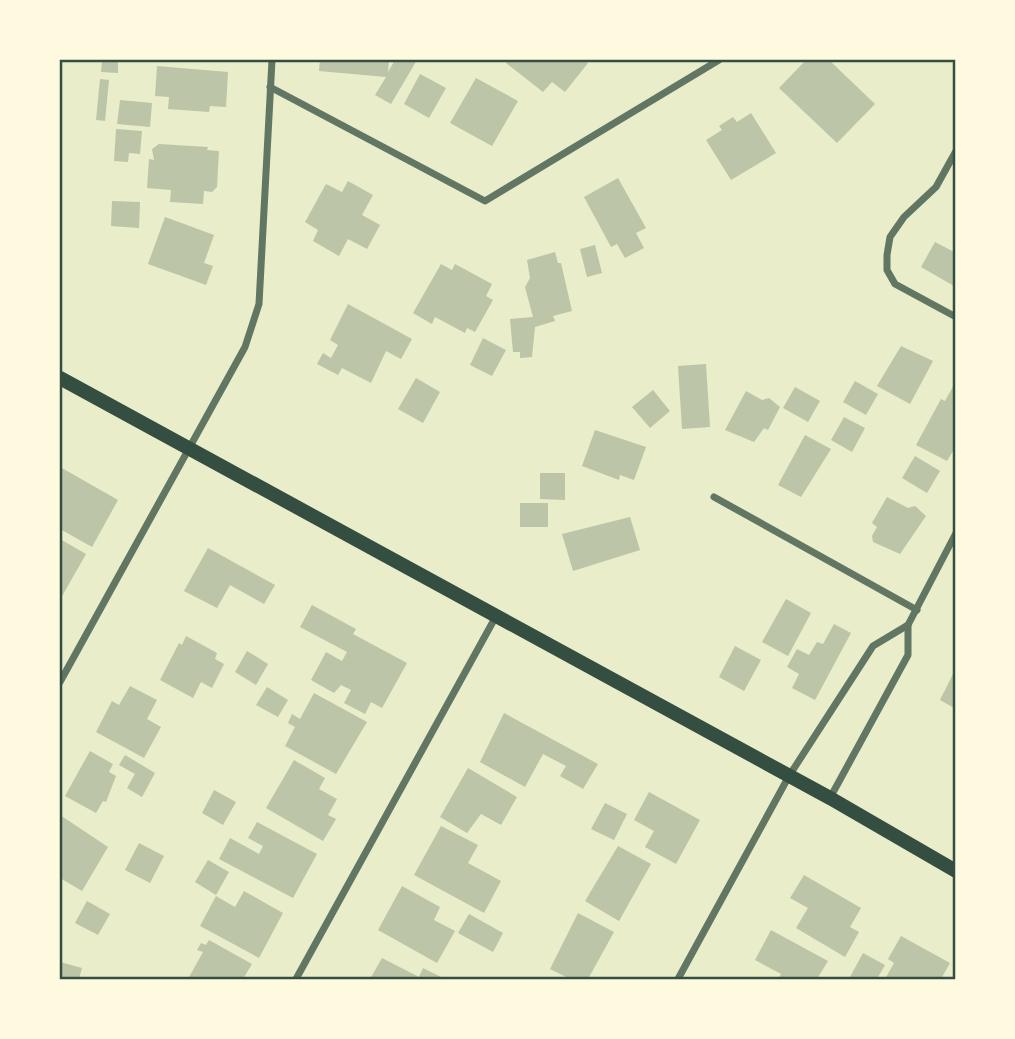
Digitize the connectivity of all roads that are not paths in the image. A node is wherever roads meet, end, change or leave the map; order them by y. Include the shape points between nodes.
1 (272, 60) edge
2 (719, 60) edge
3 (270, 87) junction
4 (956, 151) edge
5 (956, 317) edge
6 (60, 378) edge
7 (189, 450) junction
8 (715, 497) dead end
9 (956, 533) edge
10 (917, 610) junction
11 (495, 618) junction
12 (908, 625) junction
13 (60, 682) edge
14 (789, 776) junction
15 (830, 798) junction
16 (956, 871) edge
17 (296, 979) edge
18 (678, 979) edge

1 - 3 street
2 - 3 street via 485,201
3 - 7 street via 259,304 245,347
4 - 5 street via 936,187 890,237 887,255 887,270 895,284
6 - 7 main road
7 - 11 main road
7 - 13 street
8 - 10 street
9 - 10 street
10 - 12 street
11 - 14 main road
11 - 17 street
12 - 14 street via 873,646
12 - 15 street via 908,655
14 - 15 main road
14 - 18 street
15 - 16 main road

